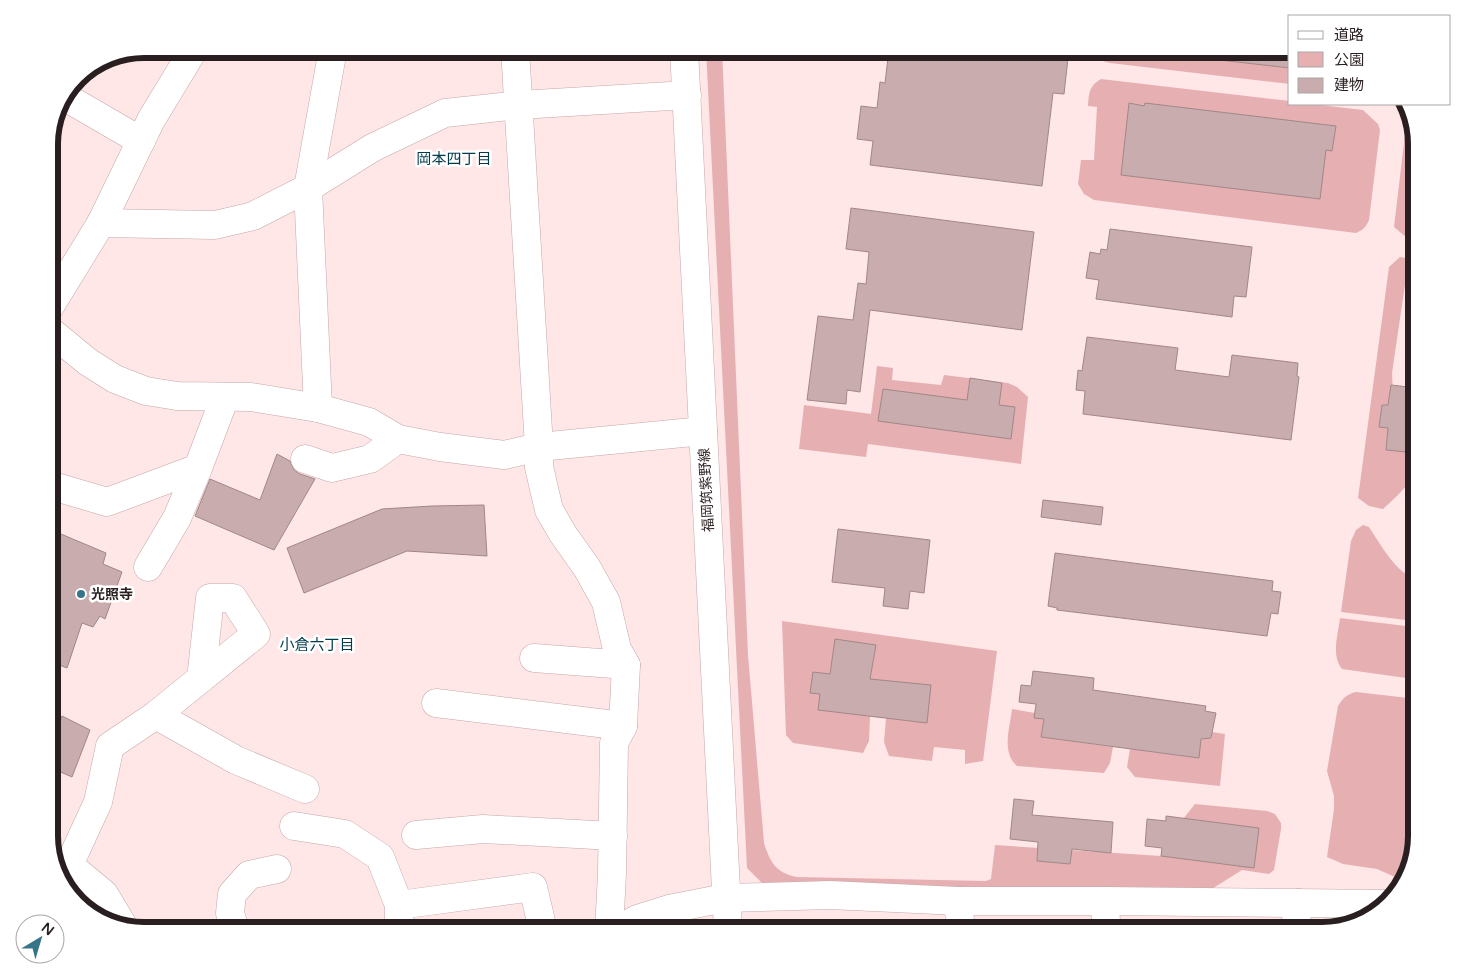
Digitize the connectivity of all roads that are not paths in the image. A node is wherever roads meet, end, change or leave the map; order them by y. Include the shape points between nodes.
1 (189, 58) edge
2 (331, 58) edge
3 (516, 58) edge
4 (684, 58) edge
5 (686, 95) junction
6 (70, 100) edge
7 (519, 105) junction
8 (141, 141) junction
9 (308, 188) junction
10 (101, 223) junction
11 (58, 293) edge
12 (58, 337) edge
13 (225, 397) junction
14 (318, 408) junction
15 (703, 431) junction
16 (398, 439) junction
17 (539, 447) junction
18 (305, 459) dead end
19 (198, 468) junction
20 (58, 488) edge
21 (148, 567) dead end
22 (534, 658) dead end
23 (626, 665) junction
24 (200, 679) dead end
25 (436, 703) dead end
26 (156, 715) junction
27 (623, 726) junction
28 (304, 789) dead end
29 (294, 826) dead end
30 (416, 835) dead end
31 (613, 836) junction
32 (62, 862) edge
33 (277, 869) dead end
34 (725, 898) junction
35 (958, 901) junction
36 (1104, 901) junction
37 (1298, 903) junction
38 (1375, 904) edge
39 (399, 917) edge
40 (118, 918) edge
41 (233, 922) edge
42 (542, 922) edge
43 (609, 922) edge
44 (632, 922) edge
45 (727, 922) edge
46 (960, 922) edge
47 (1106, 922) edge
48 (1296, 922) edge

1 - 8 street
2 - 9 street
3 - 7 street
4 - 5 street, 福岡筑紫野線
5 - 7 street
5 - 15 street, 福岡筑紫野線
6 - 8 street
7 - 9 street via 445,113 372,148
7 - 17 street
8 - 10 street
9 - 10 street via 253,216 215,225
9 - 14 street
10 - 11 street
12 - 13 street via 115,379 146,391
13 - 14 street
13 - 19 street
14 - 16 street via 369,422
15 - 17 street
15 - 34 street, 福岡筑紫野線
16 - 17 street via 504,455
16 - 18 street via 370,459 332,468
17 - 23 street via 539,467 549,510 606,602 617,649
19 - 20 street via 107,502
19 - 21 street via 177,518
22 - 23 street
23 - 27 street
24 - 26 street
25 - 27 street
26 - 28 street via 236,760
26 - 32 street via 110,746 98,802
27 - 31 street via 614,743
29 - 39 street via 345,834 380,857
30 - 31 street via 483,829
31 - 43 street
32 - 40 street via 104,894
33 - 41 street via 249,875 232,894
34 - 35 street via 830,895
34 - 44 street via 669,909
34 - 45 street, 福岡筑紫野線
35 - 36 street
35 - 46 street
36 - 37 street
36 - 47 street
37 - 38 street
37 - 48 street
39 - 42 street via 533,887

